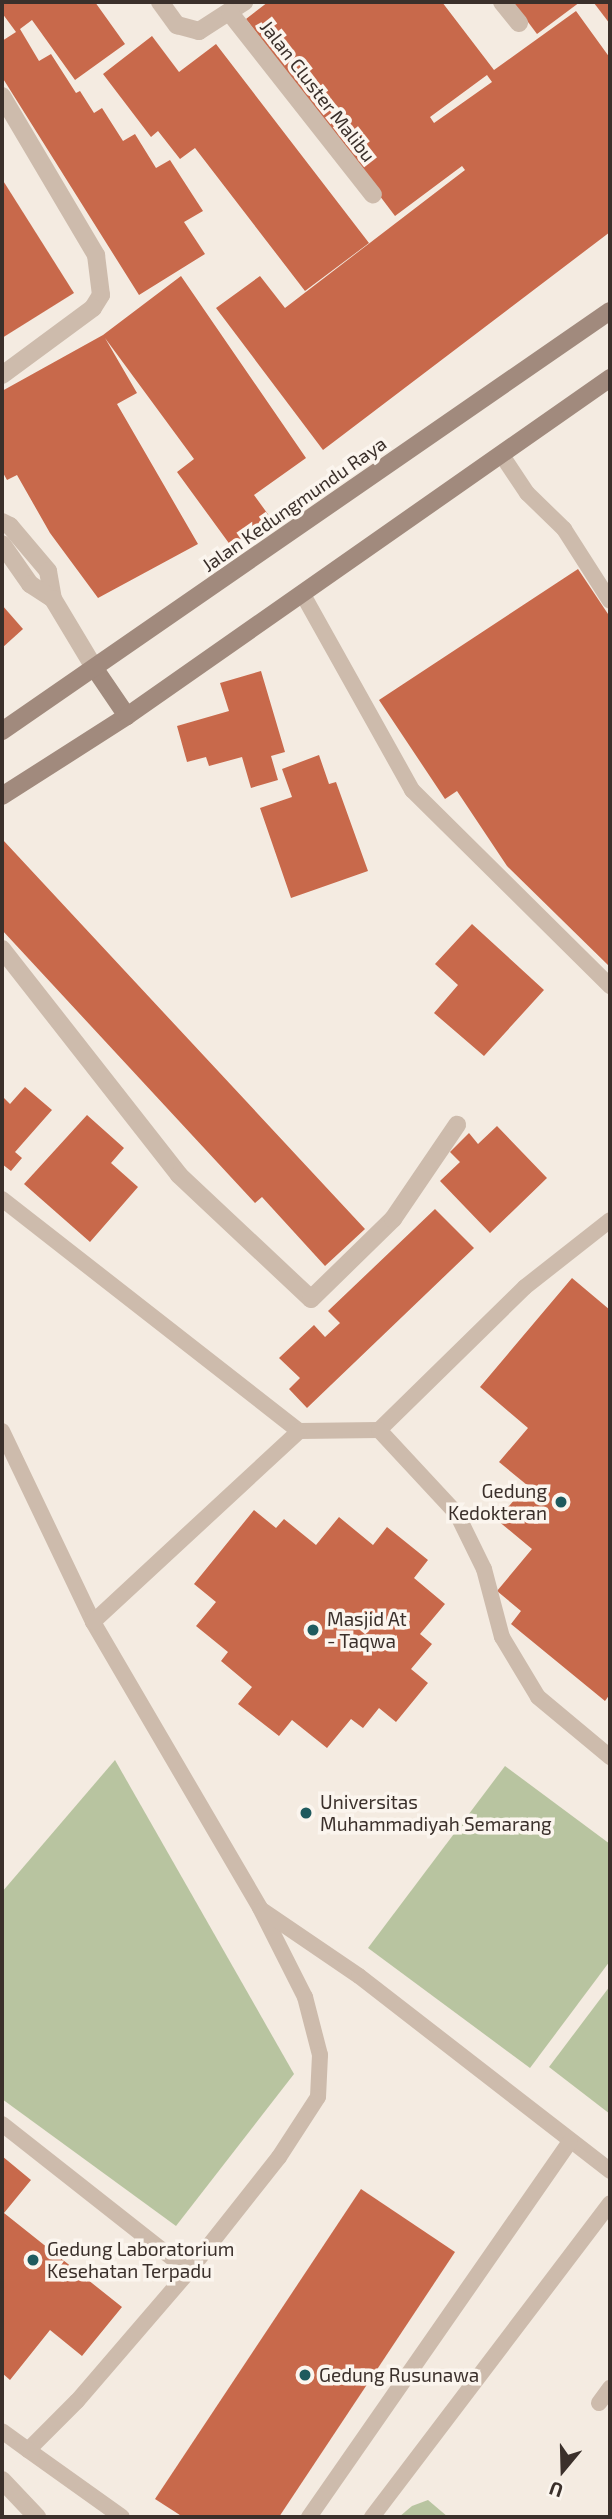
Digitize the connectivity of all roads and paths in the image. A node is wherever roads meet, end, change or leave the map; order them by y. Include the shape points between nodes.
1 (160, 2) edge
2 (502, 2) edge
3 (237, 7) edge
4 (519, 23) dead end
5 (2, 96) edge
6 (373, 195) dead end
7 (610, 311) edge
8 (2, 375) edge
9 (610, 379) edge
10 (501, 454) junction
11 (2, 522) edge
12 (2, 544) edge
13 (302, 593) junction
14 (53, 599) junction
15 (610, 601) edge
16 (95, 669) junction
17 (127, 716) junction
18 (3, 728) edge
19 (2, 796) edge
20 (2, 949) edge
21 (610, 986) edge
22 (457, 1125) dead end
23 (2, 1199) edge
24 (610, 1220) edge
25 (379, 1430) junction
26 (2, 1431) edge
27 (299, 1431) junction
28 (93, 1622) junction
29 (610, 1756) edge
30 (260, 1908) junction
31 (2, 2124) edge
32 (570, 2142) junction
33 (610, 2171) edge
34 (610, 2203) edge
35 (189, 2271) junction
36 (610, 2388) edge
37 (599, 2403) dead end
38 (2, 2431) edge
39 (28, 2450) junction
40 (2, 2480) edge
41 (37, 2517) edge
42 (122, 2517) edge
43 (309, 2517) edge
44 (372, 2517) edge

1 - 3 street, Jalan Cluster Malibu via 177,25 199,31
2 - 4 street
3 - 6 street, Jalan Cluster Malibu
5 - 8 street via 96,255 101,295 93,308
7 - 16 main road, Jalan Kedungmundu Raya
9 - 10 main road
10 - 13 main road
10 - 15 lane via 527,493 564,529
11 - 14 street via 48,571
12 - 14 street via 30,584
13 - 17 main road
13 - 21 lane via 412,790
14 - 16 street
16 - 17 main road
16 - 18 main road, Jalan Kedungmundu Raya
17 - 19 main road
20 - 22 street via 179,1175 311,1299 393,1219
23 - 27 lane
24 - 25 lane via 525,1287
25 - 27 lane
25 - 29 lane via 457,1514 484,1569 502,1636 538,1697
26 - 28 lane
27 - 28 lane
28 - 30 lane
30 - 32 lane via 359,1976
30 - 35 lane via 305,1997 320,2055 318,2097 279,2157
31 - 35 lane
32 - 33 lane
32 - 43 lane
34 - 44 lane
35 - 39 lane via 77,2401
36 - 37 lane
38 - 39 lane
39 - 42 lane
40 - 41 street

